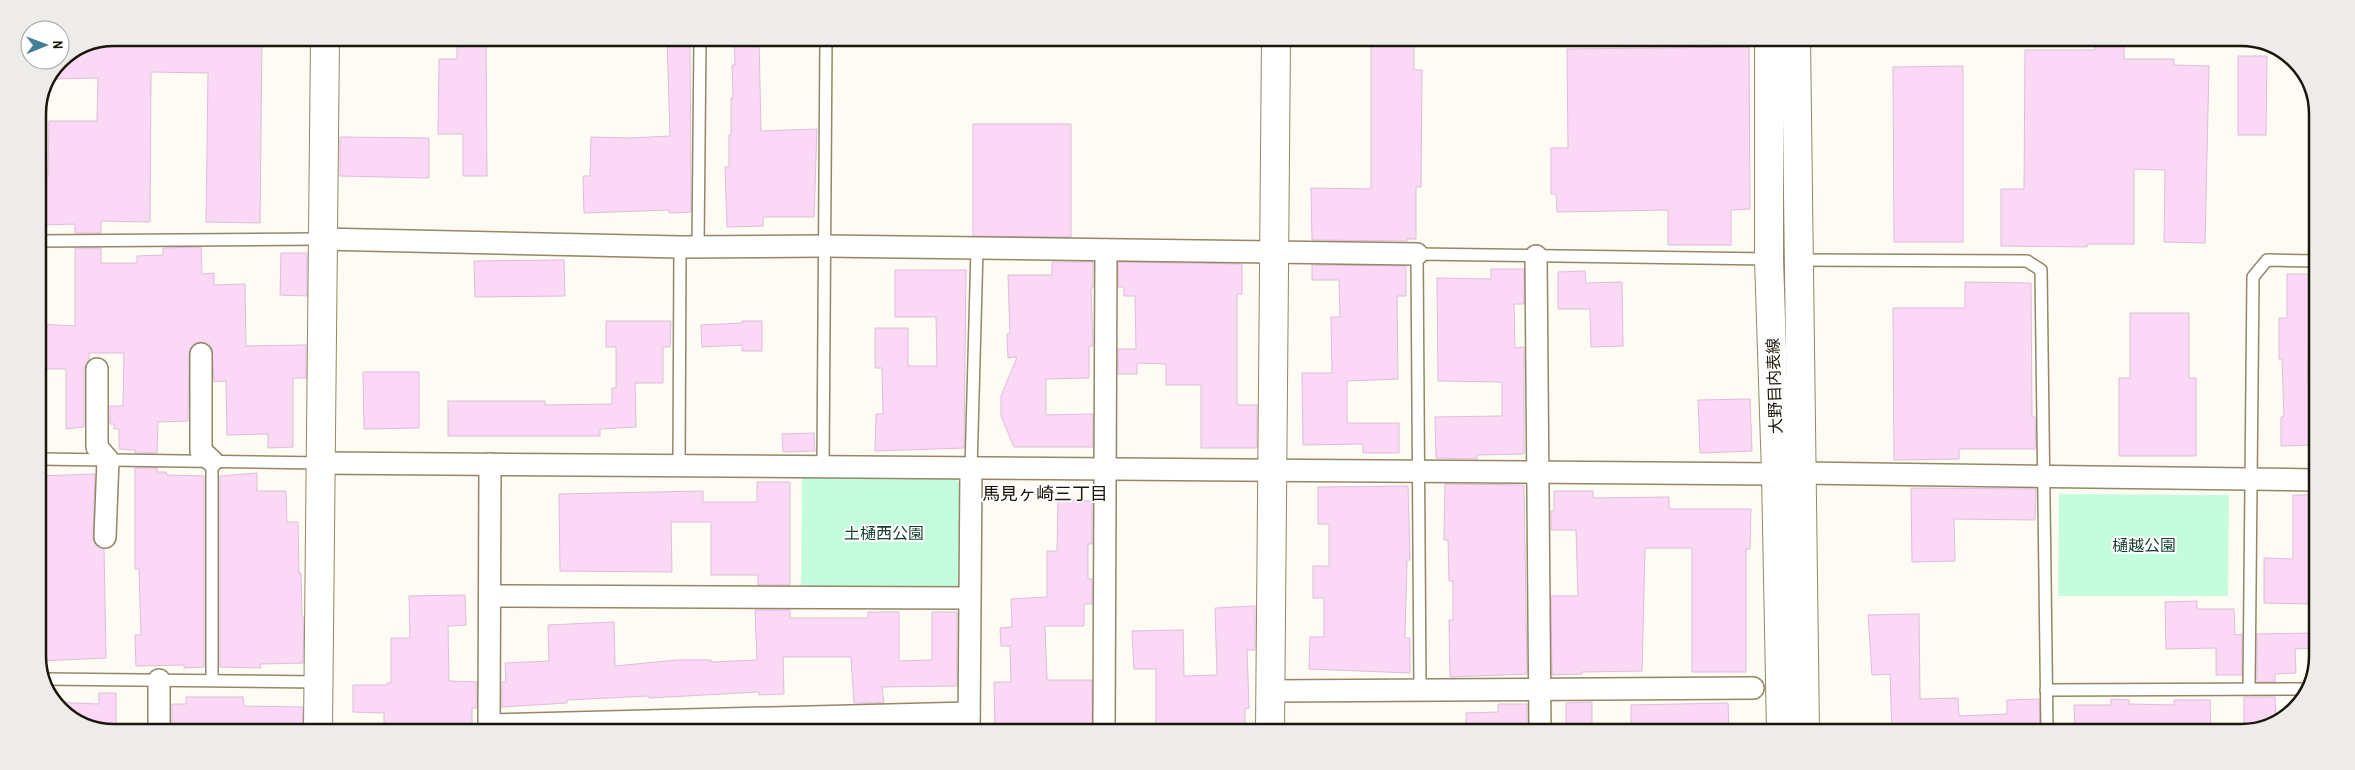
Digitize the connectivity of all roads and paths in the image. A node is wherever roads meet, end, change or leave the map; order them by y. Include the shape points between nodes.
1 (325, 46) edge
2 (700, 46) edge
3 (826, 46) edge
4 (1276, 46) edge
5 (1769, 46) edge
6 (1796, 46) edge
7 (321, 239) junction
8 (46, 241) edge
9 (689, 246) junction
10 (824, 246) junction
11 (977, 249) junction
12 (1106, 250) junction
13 (1274, 251) junction
14 (1417, 254) junction
15 (1536, 256) junction
16 (1769, 259) junction
17 (1798, 260) junction
18 (2309, 261) edge
19 (201, 354) dead end
20 (97, 369) dead end
21 (46, 460) edge
22 (108, 460) junction
23 (212, 461) junction
24 (320, 463) junction
25 (490, 464) junction
26 (679, 466) junction
27 (822, 467) junction
28 (971, 469) junction
29 (1272, 469) junction
30 (1107, 470) junction
31 (1417, 470) junction
32 (1537, 471) junction
33 (1789, 473) junction
34 (2044, 476) junction
35 (2252, 479) junction
36 (2309, 480) edge
37 (105, 537) dead end
38 (490, 596) junction
39 (969, 598) junction
40 (50, 679) edge
41 (212, 679) junction
42 (159, 680) junction
43 (318, 682) junction
44 (1754, 688) dead end
45 (2249, 689) junction
46 (2300, 689) edge
47 (1420, 690) junction
48 (1539, 690) junction
49 (2046, 690) junction
50 (1270, 691) junction
51 (969, 722) edge
52 (159, 724) edge
53 (318, 724) edge
54 (489, 724) edge
55 (809, 724) edge
56 (1104, 724) edge
57 (1270, 724) edge
58 (1540, 724) edge
59 (1780, 724) edge
60 (1805, 724) edge
61 (2047, 724) edge

1 - 7 street
2 - 9 lane
3 - 10 lane
4 - 13 street
5 - 16 street, 大野目内表線
6 - 17 street, 大野目内表線
7 - 8 lane
7 - 9 street
7 - 24 street
9 - 10 street
9 - 26 lane
10 - 11 street
10 - 27 lane
11 - 12 street
11 - 28 lane
12 - 13 street
12 - 30 street
13 - 14 street
13 - 29 street
14 - 15 lane
14 - 31 lane
15 - 16 lane
15 - 32 street
16 - 33 street, 大野目内表線
17 - 33 street, 大野目内表線
17 - 34 lane via 2027,261 2041,270
18 - 35 lane via 2267,260 2253,277
19 - 23 street via 201,451
20 - 22 street via 98,447
21 - 22 lane
22 - 23 lane
22 - 37 street
23 - 24 lane
23 - 41 lane
24 - 25 street
24 - 43 street
25 - 26 street
25 - 38 street
26 - 27 street
27 - 28 street
28 - 30 street
28 - 39 street
29 - 30 street
29 - 31 street
29 - 50 street
30 - 56 street
31 - 32 street
31 - 47 lane
32 - 33 street
32 - 48 street
33 - 34 street
33 - 59 street, 大野目内表線
33 - 60 street, 大野目内表線
34 - 35 street
34 - 49 lane
35 - 36 street
35 - 45 lane
38 - 39 street
38 - 54 street
39 - 51 street
40 - 42 lane
41 - 42 lane
41 - 43 lane
42 - 52 street
43 - 53 street
44 - 48 street
45 - 46 lane
45 - 49 lane
47 - 48 street
47 - 50 street
48 - 58 street
49 - 61 lane
50 - 57 street
51 - 55 street

